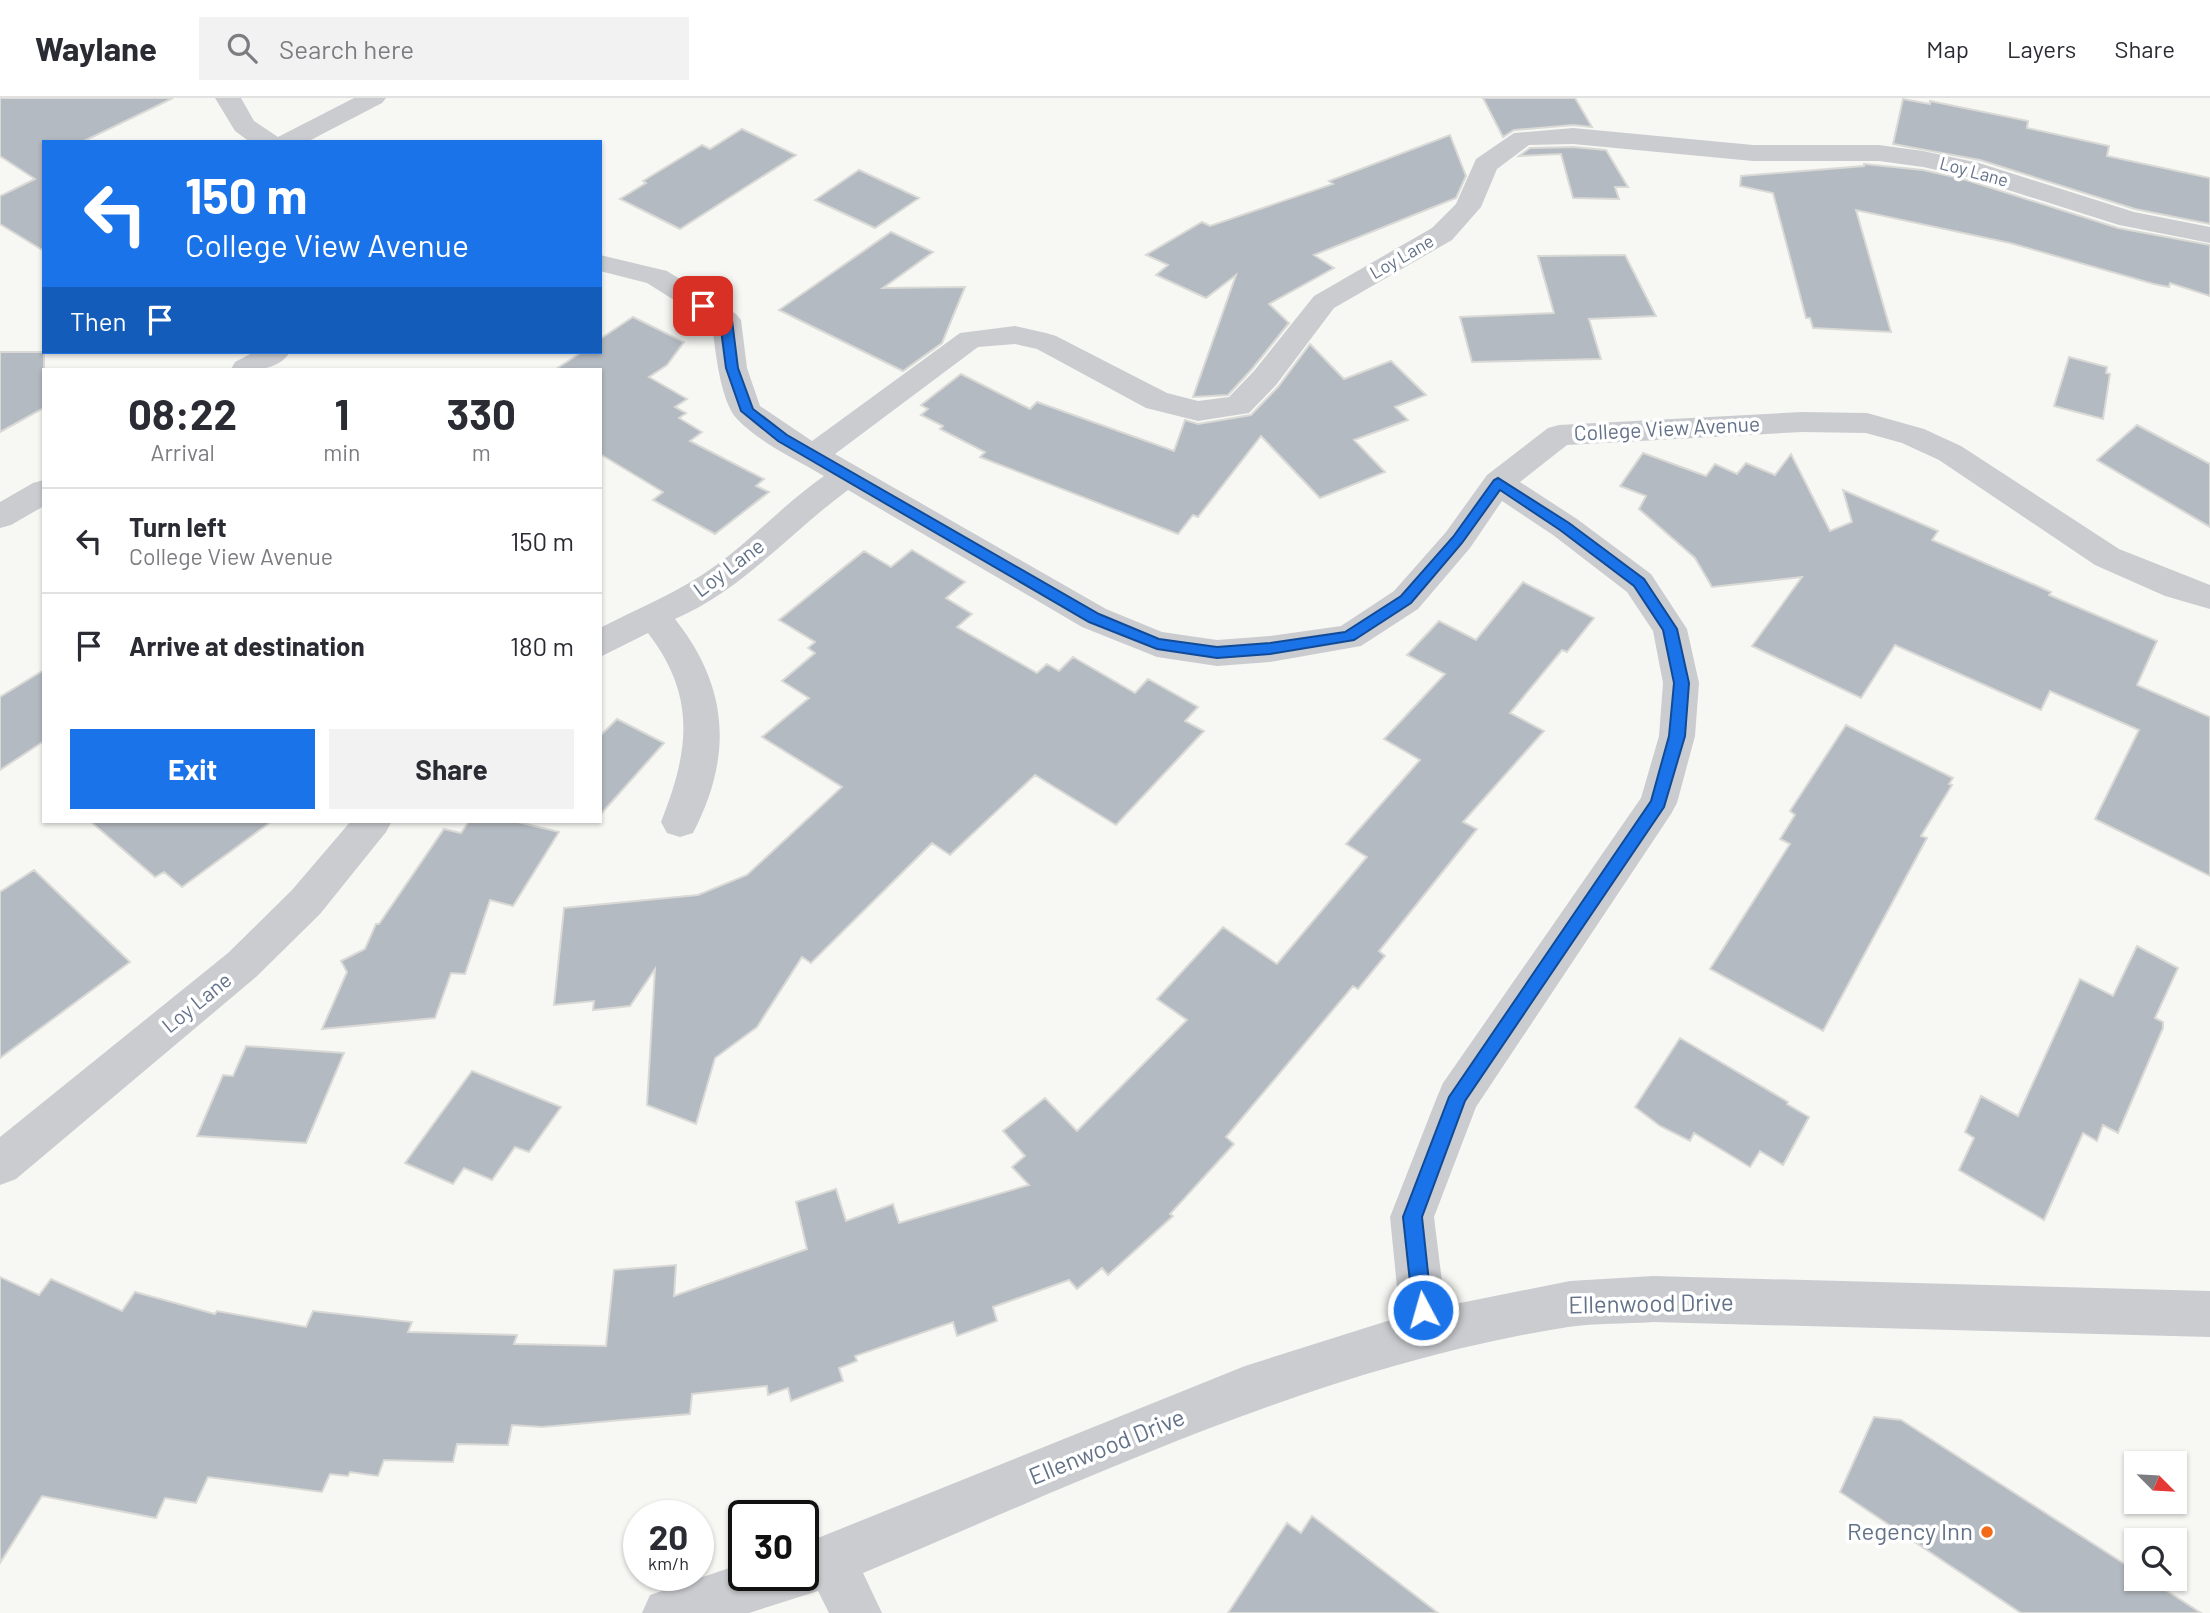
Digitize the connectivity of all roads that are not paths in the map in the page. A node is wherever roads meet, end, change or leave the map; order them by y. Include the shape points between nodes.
1 (228, 98) edge
2 (373, 98) edge
3 (265, 140) edge
4 (291, 140) edge
5 (2210, 234) edge
6 (602, 263) edge
7 (272, 354) edge
8 (248, 368) edge
9 (812, 456) junction
10 (846, 475) junction
11 (1498, 483) junction
12 (42, 492) edge
13 (0, 517) edge
14 (2210, 597) edge
15 (653, 615) junction
16 (602, 643) edge
17 (680, 822) dead end
18 (371, 823) edge
19 (0, 1164) edge
20 (2210, 1314) edge
21 (1425, 1332) junction
22 (819, 1564) edge
23 (819, 1580) edge
24 (738, 1591) edge
25 (668, 1613) edge
26 (856, 1613) edge

1 - 3 street via 244,126
2 - 4 street
5 - 9 street, Loy Lane via 2129,219 1970,169 1923,159 1879,153 1753,153 1573,136 1523,138 1485,165 1468,207 1442,234 1324,302 1238,406 1198,411 1157,401 1046,342 1015,335 970,339
6 - 9 street, College View Avenue via 657,277 726,320 732,368 747,411
7 - 8 street
9 - 10 street, College View Avenue
10 - 11 street, College View Avenue via 1094,618 1157,644 1217,653 1349,637 1406,600 1458,540
10 - 15 street, Loy Lane via 728,574
11 - 14 street, College View Avenue via 1559,435 1802,422 1867,423 1950,453 2107,557
11 - 21 street via 1639,583 1670,629 1681,683 1677,736 1658,803 1458,1097 1412,1217
12 - 13 street
15 - 16 street, Loy Lane
15 - 17 street via 682,655 700,702 704,746
18 - 19 street, Loy Lane via 306,902 242,965
20 - 21 street, Ellenwood Drive via 1653,1299 1570,1304
21 - 22 street, Ellenwood Drive via 1245,1390
23 - 26 street
24 - 25 street, Ellenwood Drive

